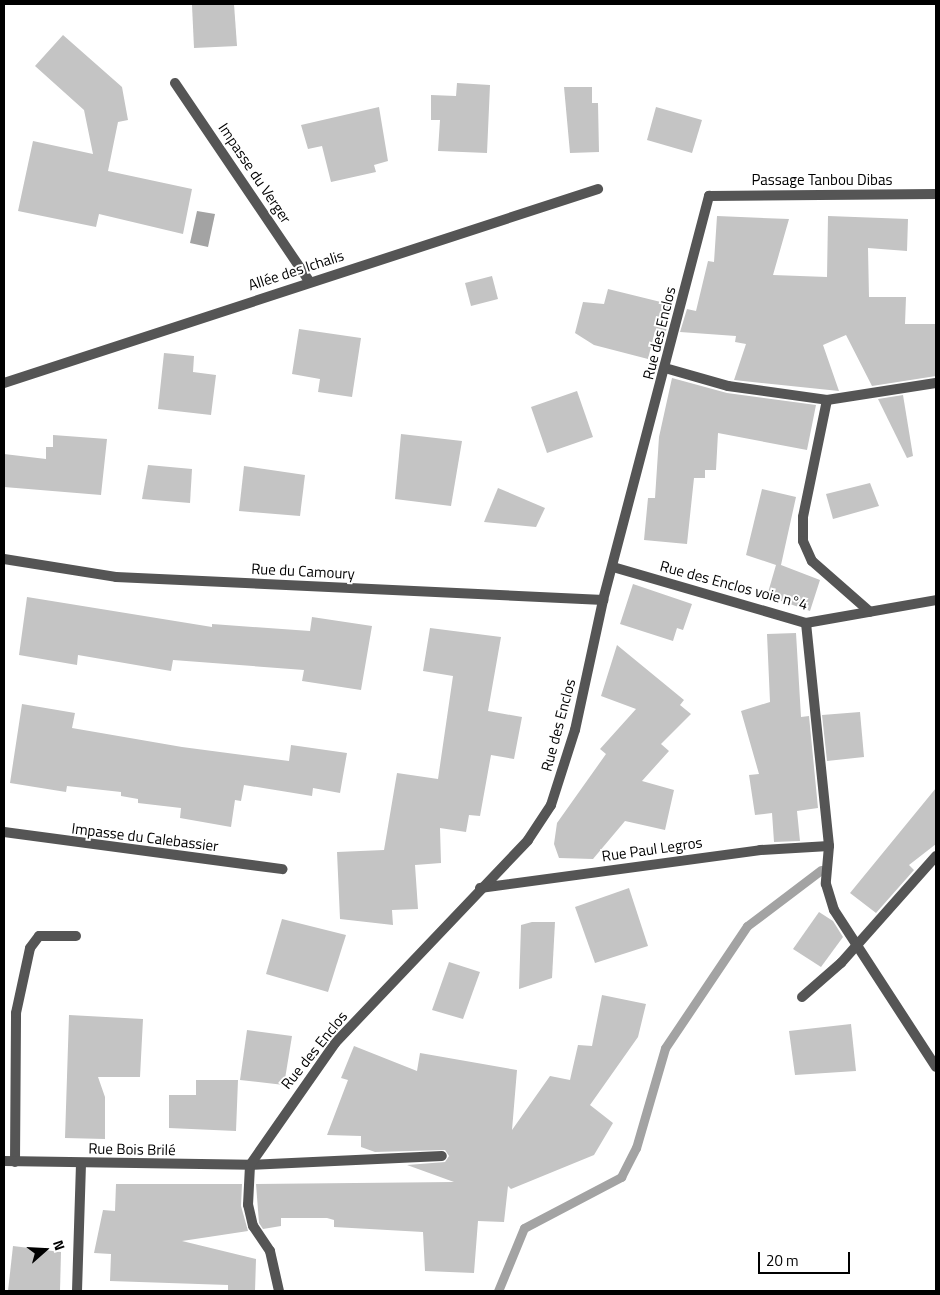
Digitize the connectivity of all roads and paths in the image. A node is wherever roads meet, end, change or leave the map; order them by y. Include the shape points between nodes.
1 (175, 83) dead end
2 (598, 189) dead end
3 (936, 194) edge
4 (708, 196) joint
5 (309, 281) junction
6 (666, 368) junction
7 (4, 383) edge
8 (936, 383) edge
9 (827, 400) junction
10 (4, 559) edge
11 (613, 567) junction
12 (603, 600) junction
13 (936, 600) edge
14 (870, 612) junction
15 (806, 623) junction
16 (4, 832) edge
17 (830, 846) junction
18 (936, 856) edge
19 (283, 869) dead end
20 (480, 888) junction
21 (76, 936) dead end
22 (859, 943) junction
23 (802, 997) dead end
24 (934, 1062) edge
25 (442, 1156) dead end
26 (4, 1161) edge
27 (15, 1162) junction
28 (81, 1163) junction
29 (250, 1165) junction
30 (77, 1291) edge
31 (279, 1291) edge

1 - 5 street, Impasse du Verger
2 - 5 street, Allée des Ichalis
3 - 4 street, Passage Tanbou Dibas
4 - 6 street, Rue des Enclos
5 - 7 street, Allée des Ichalis
6 - 9 street via 728,386
6 - 11 street, Rue des Enclos
8 - 9 street
9 - 14 street via 803,517 803,541 812,561
10 - 12 street, Rue du Camoury via 116,577
11 - 12 street, Rue des Enclos
11 - 15 street, Rue des Enclos voie n°4
12 - 20 street, Rue des Enclos via 575,730 551,805 528,840
13 - 14 street, Rue des Enclos voie n°4
14 - 15 street, Rue des Enclos voie n°4
15 - 17 street
16 - 19 street, Impasse du Calebassier
17 - 20 street, Rue Paul Legros via 750,852
17 - 22 street via 826,884 834,910
18 - 22 street
20 - 29 street, Rue des Enclos via 335,1043
21 - 27 street via 40,936 30,948 16,1013
22 - 23 street
22 - 24 street
25 - 29 street, Rue Bois Brilé
26 - 27 street, Rue Bois Brilé
27 - 28 street, Rue Bois Brilé
28 - 29 street, Rue Bois Brilé
28 - 30 street
29 - 31 street via 253,1226 270,1252

